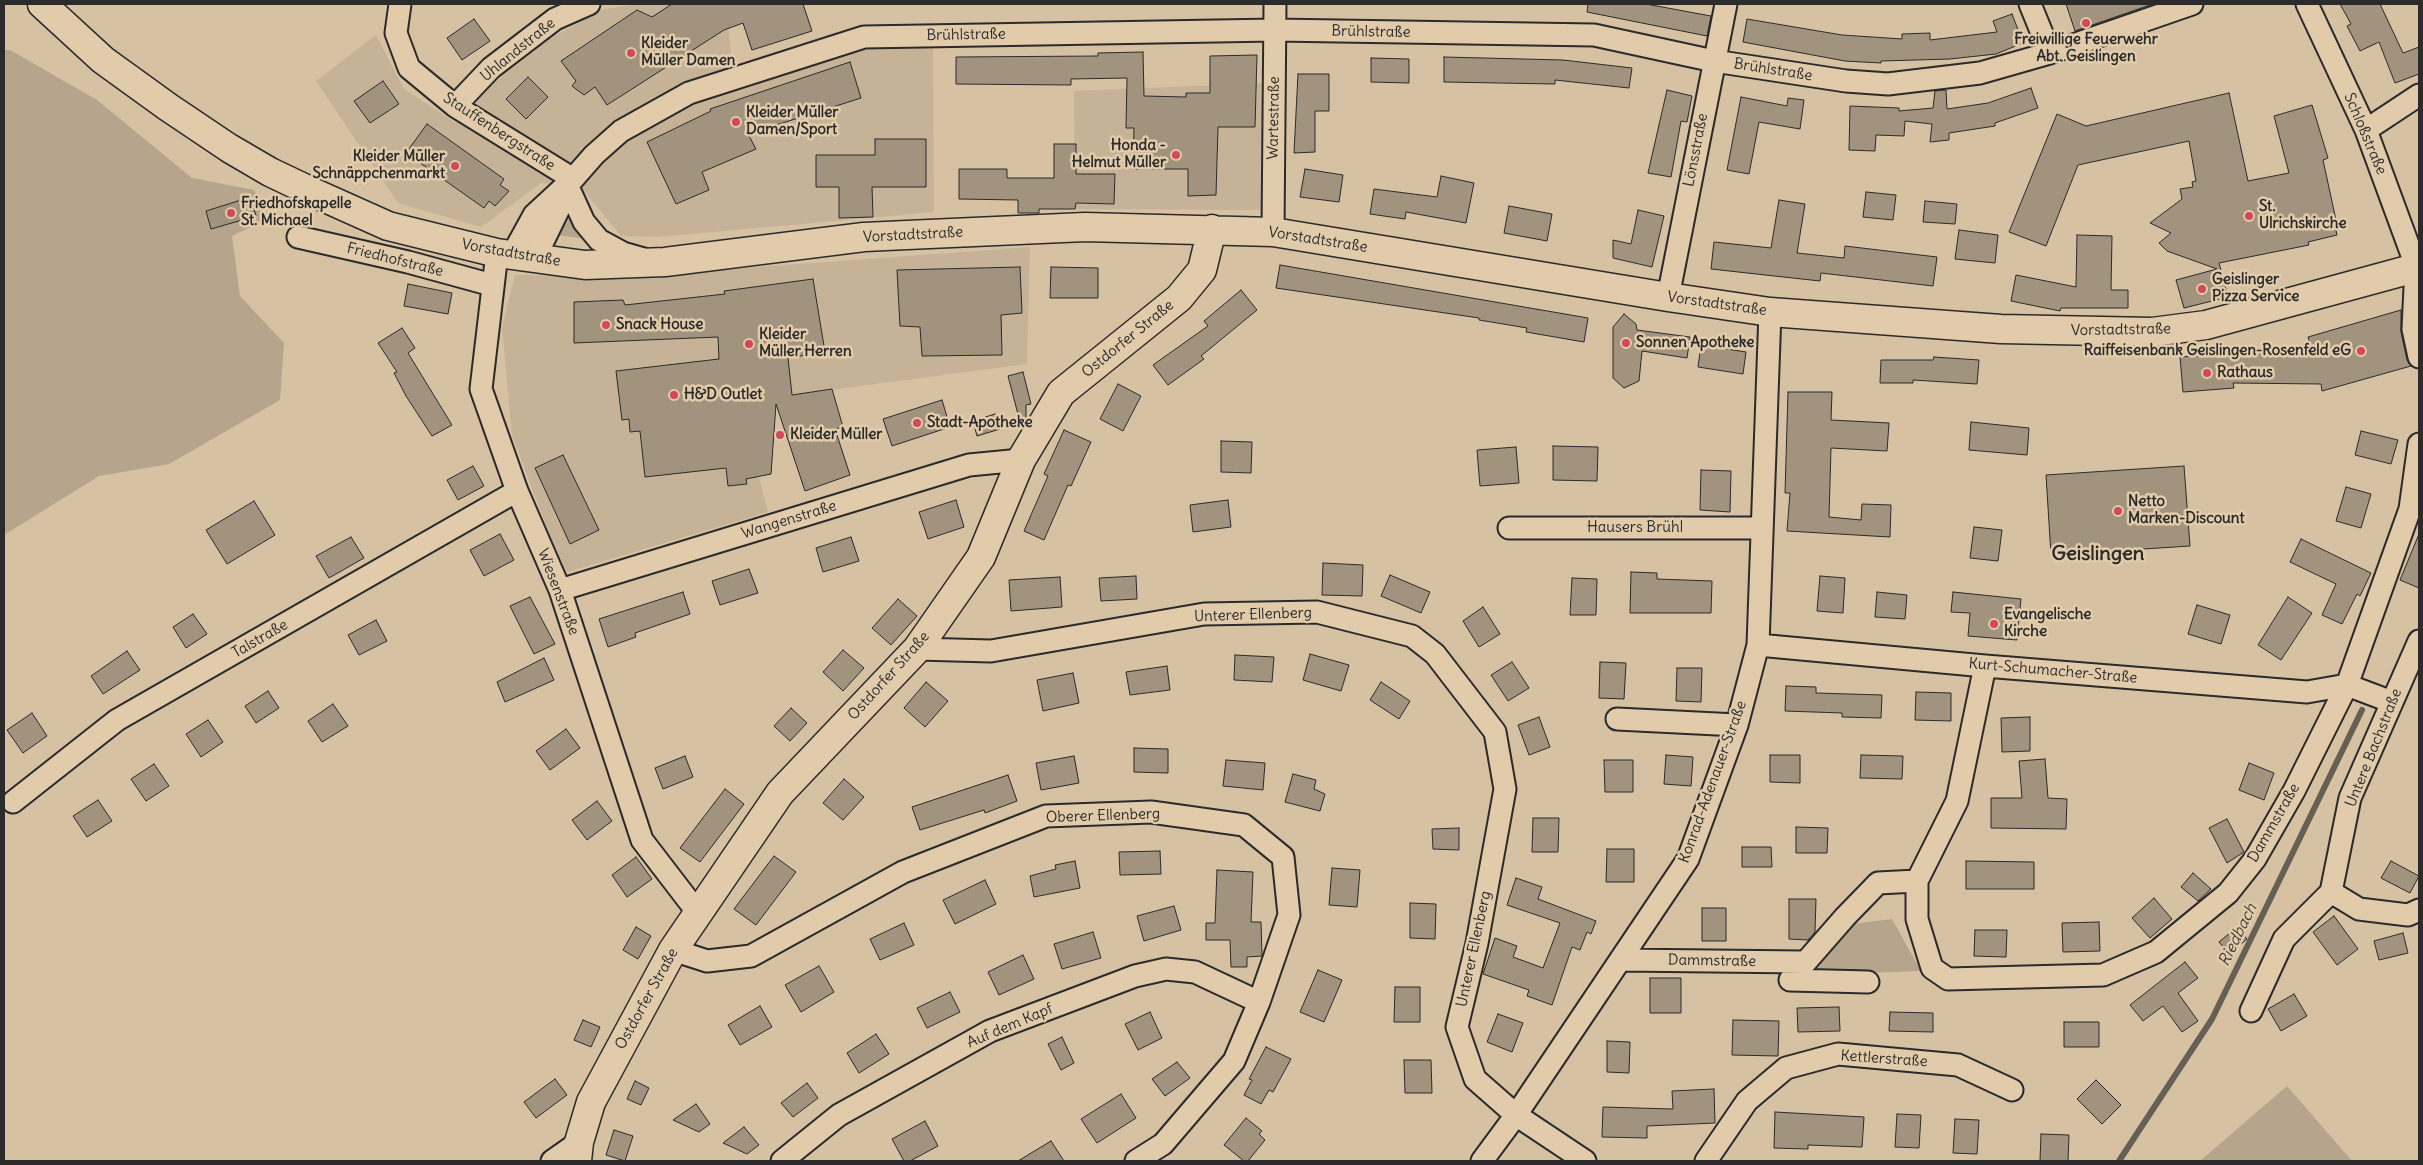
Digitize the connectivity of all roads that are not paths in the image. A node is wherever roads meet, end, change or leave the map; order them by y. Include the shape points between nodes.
1 (42, 4) edge
2 (400, 4) edge
3 (589, 4) edge
4 (1275, 4) edge
5 (1726, 4) edge
6 (2030, 4) edge
7 (2192, 4) edge
8 (2307, 4) edge
9 (1275, 30) junction
10 (2050, 53) junction
11 (1714, 61) junction
12 (2419, 95) edge
13 (455, 106) junction
14 (2366, 130) junction
15 (571, 184) junction
16 (1212, 229) junction
17 (1273, 232) junction
18 (298, 237) dead end
19 (515, 255) junction
20 (654, 262) junction
21 (2418, 267) edge
22 (492, 284) junction
23 (1668, 297) junction
24 (1770, 312) junction
25 (2419, 357) edge
26 (2419, 444) edge
27 (1021, 460) junction
28 (517, 491) junction
29 (1508, 528) dead end
30 (1762, 528) junction
31 (560, 590) junction
32 (2419, 641) edge
33 (1758, 645) junction
34 (917, 649) junction
35 (1985, 666) junction
36 (2347, 685) junction
37 (2392, 702) junction
38 (1617, 719) dead end
39 (1738, 725) junction
40 (13, 802) dead end
41 (1918, 881) junction
42 (2331, 892) junction
43 (2419, 910) edge
44 (698, 913) junction
45 (673, 950) junction
46 (1620, 960) junction
47 (1804, 962) junction
48 (1868, 982) dead end
49 (1259, 1002) junction
50 (2251, 1011) dead end
51 (2012, 1090) dead end
52 (1516, 1115) junction
53 (578, 1152) edge
54 (552, 1161) edge
55 (782, 1161) edge
56 (1136, 1161) edge
57 (1482, 1161) edge
58 (1585, 1161) edge
59 (1706, 1161) edge

1 - 19 main road, Vorstadtstraße via 103,60 229,148 270,172 388,226
2 - 13 street, Stauffenbergstraße via 396,33 410,68
3 - 13 street, Uhlandstraße via 556,19 527,40 491,68
4 - 9 street, Wartestraße
5 - 11 street, Lönsstraße
6 - 10 street
7 - 10 street, Brühlstraße
8 - 14 street, Schloßstraße
9 - 11 street, Brühlstraße via 1594,35
9 - 15 street, Brühlstraße via 864,36 689,93 621,131 594,155
9 - 17 street, Wartestraße
10 - 11 street, Brühlstraße via 1980,73 1888,84 1846,81
11 - 23 street, Lönsstraße
12 - 14 street
13 - 15 street, Stauffenbergstraße
14 - 21 street, Schloßstraße
15 - 19 street, Brühlstraße via 534,215
15 - 20 street via 584,222 599,240 623,253
16 - 17 main road, Vorstadtstraße
16 - 20 main road, Vorstadtstraße via 1085,227 864,237
16 - 27 main road, Ostdorfer Straße via 1202,270 1179,298 1061,393
17 - 23 main road, Vorstadtstraße
18 - 22 street, Friedhofstraße
19 - 20 main road, Vorstadtstraße via 585,265
19 - 22 street, Wiesenstraße
21 - 24 main road, Vorstadtstraße via 2206,326 2152,332 2001,330
21 - 25 street via 2413,329
22 - 28 street, Wiesenstraße via 481,389
23 - 24 main road, Vorstadtstraße
24 - 30 street, Konrad-Adenauer-Straße
26 - 36 street, Dammstraße via 2410,509
27 - 31 street, Wangenstraße via 969,465
27 - 34 main road, Ostdorfer Straße via 981,556
28 - 31 street, Wiesenstraße
28 - 40 street, Talstraße via 117,720
29 - 30 street, Hausers Brühl
30 - 33 street, Konrad-Adenauer-Straße
31 - 44 street, Wiesenstraße via 642,840
32 - 37 street, Untere Bachstraße
33 - 35 street, Kurt-Schumacher-Straße
33 - 39 street, Konrad-Adenauer-Straße
34 - 44 main road, Ostdorfer Straße via 780,793
34 - 52 street, Unterer Ellenberg via 991,651 1204,614 1317,612 1412,636 1435,654 1495,732 1505,789 1477,943 1457,1027 1475,1079
35 - 36 street, Kurt-Schumacher-Straße via 2307,692
35 - 41 street via 1957,801
36 - 37 street
36 - 41 street, Dammstraße via 2294,791 2255,859 2228,893 2156,952 2103,975 1948,979 1932,968 1918,919
37 - 42 street, Untere Bachstraße via 2350,798
38 - 39 street
39 - 46 street, Konrad-Adenauer-Straße via 1688,859
41 - 47 street via 1878,883
42 - 43 street via 2359,909 2408,914
42 - 50 street via 2284,939
44 - 45 main road, Ostdorfer Straße
45 - 49 street, Oberer Ellenberg via 707,961 751,956 903,872 1046,816 1151,812 1244,825 1283,857 1289,915
45 - 53 main road, Ostdorfer Straße via 591,1102
46 - 47 street, Dammstraße
46 - 52 street, Konrad-Adenauer-Straße
47 - 48 street via 1790,980
49 - 55 street, Auf dem Kapf via 1195,972 1166,969 1135,976 990,1031 838,1115
49 - 56 street, Oberer Ellenberg via 1234,1061 1163,1144
51 - 59 street, Kettlerstraße via 1958,1066 1838,1054 1786,1068 1747,1100
52 - 57 street, Konrad-Adenauer-Straße
52 - 58 street, Unterer Ellenberg
53 - 54 street, Ostdorfer Straße

